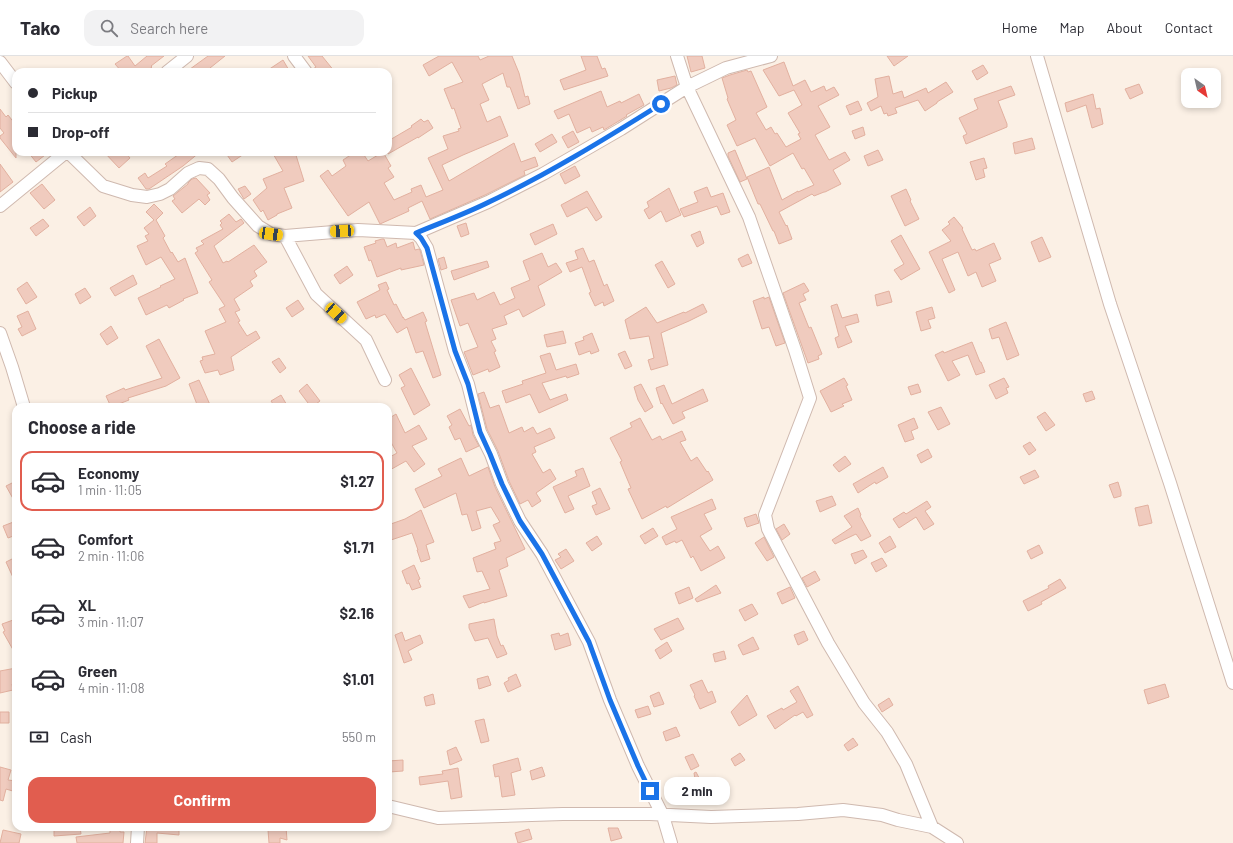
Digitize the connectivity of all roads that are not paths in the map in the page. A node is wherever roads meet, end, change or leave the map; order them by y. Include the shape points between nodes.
1 (187, 56) edge
2 (294, 56) edge
3 (678, 56) edge
4 (771, 56) edge
5 (1036, 56) edge
6 (0, 62) edge
7 (172, 68) edge
8 (303, 68) edge
9 (12, 78) edge
10 (687, 88) junction
11 (62, 156) edge
12 (71, 156) edge
13 (0, 206) edge
14 (416, 233) junction
15 (285, 236) junction
16 (0, 333) edge
17 (385, 380) dead end
18 (23, 403) edge
19 (1233, 683) edge
20 (392, 807) edge
21 (663, 816) junction
22 (932, 827) junction
23 (138, 831) edge
24 (137, 843) edge
25 (672, 843) edge
26 (957, 843) edge

1 - 7 street
2 - 8 street
3 - 10 street
4 - 10 street via 726,68
5 - 19 street via 1110,304
6 - 9 street
10 - 14 street via 543,174 488,202
10 - 22 street via 754,230 810,398 765,515 768,529 828,643 864,703 887,732 906,764
11 - 13 street
12 - 15 street via 103,186 147,197 170,189 188,173 199,168 208,169 258,226 271,234
14 - 15 street via 358,230
14 - 21 street via 427,248 480,432 502,484 520,521 542,554 589,642 638,766
15 - 17 street via 316,294 366,340
16 - 18 street
20 - 21 street via 438,818 563,814
21 - 22 street via 711,817 843,810 882,815
21 - 25 street
22 - 26 street
23 - 24 street

